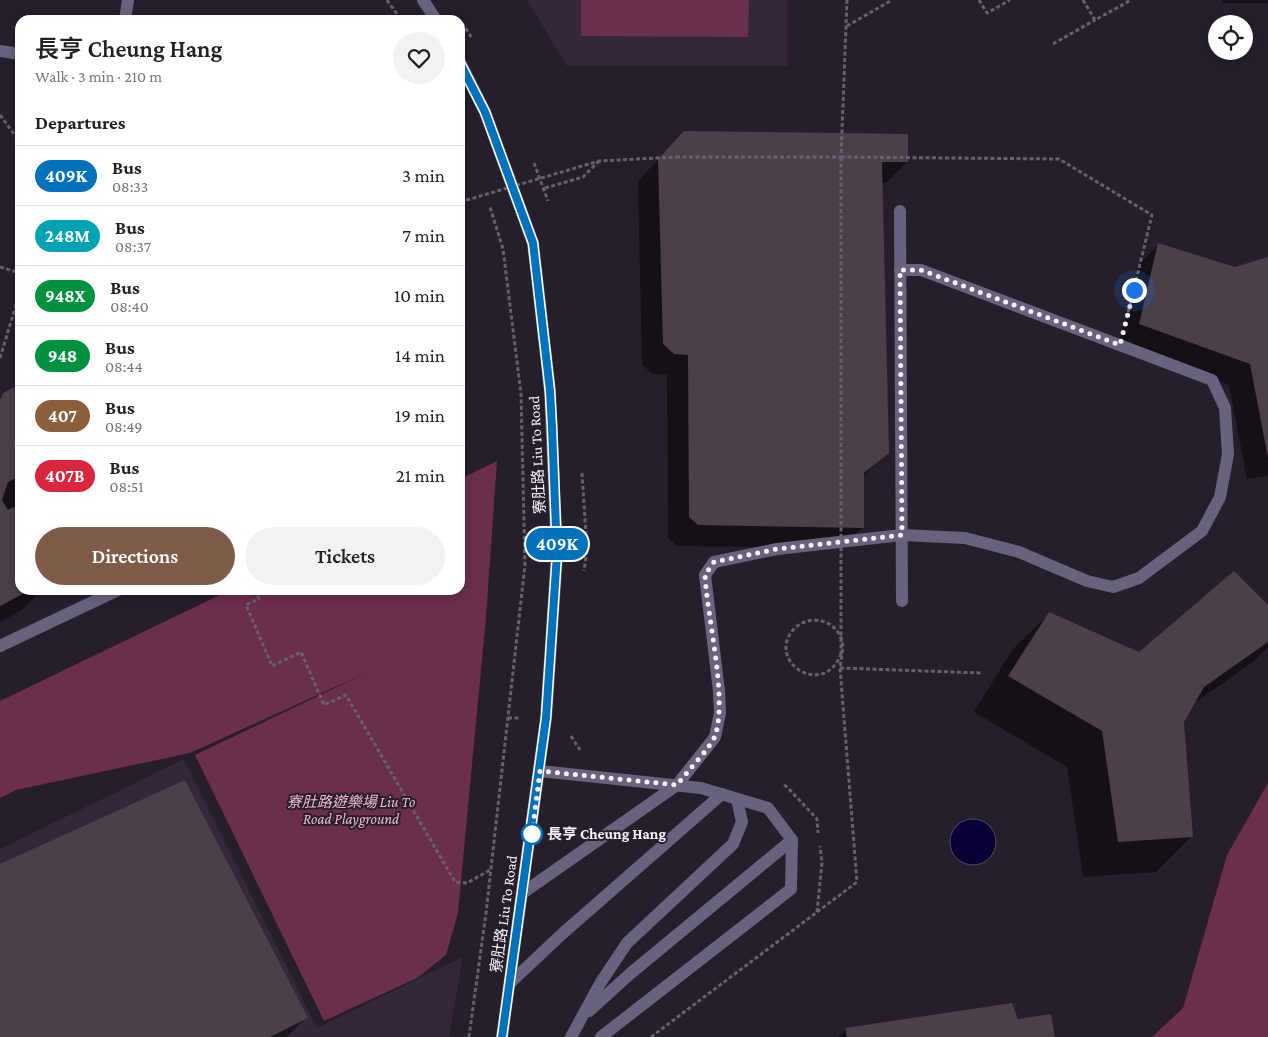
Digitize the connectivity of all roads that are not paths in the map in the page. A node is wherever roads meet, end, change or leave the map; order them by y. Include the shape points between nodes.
1 (128, 0) edge
2 (423, 0) edge
3 (126, 15) edge
4 (433, 15) edge
5 (0, 50) edge
6 (15, 53) edge
7 (465, 72) edge
8 (900, 210) dead end
9 (900, 270) junction
10 (902, 535) junction
11 (107, 595) edge
12 (902, 601) dead end
13 (0, 646) edge
14 (540, 771) junction
15 (677, 785) junction
16 (722, 794) junction
17 (738, 799) junction
18 (792, 840) junction
19 (524, 892) junction
20 (510, 983) junction
21 (581, 1019) junction
22 (502, 1037) edge
23 (571, 1037) edge
24 (601, 1037) edge

1 - 3 street
2 - 4 street
5 - 6 street
7 - 14 street, 寮肚路 Liu To Road via 485,112 533,243 550,391 557,554
8 - 9 street
9 - 10 street
9 - 10 street via 921,270 1212,380 1225,408 1228,454 1220,497 1202,531 1139,578 1113,588 1087,581 1019,552 965,538
10 - 12 street
10 - 15 street via 777,549 714,562 705,575 720,713 714,737
11 - 13 street
14 - 15 street
14 - 19 street, 寮肚路 Liu To Road
15 - 16 street
15 - 19 street
16 - 17 street
16 - 20 street
17 - 18 street via 768,808
17 - 21 street via 742,822 733,844 627,943
18 - 21 street via 631,973
18 - 24 street via 792,889
19 - 20 street, 寮肚路 Liu To Road
20 - 22 street, 寮肚路 Liu To Road
21 - 23 street

